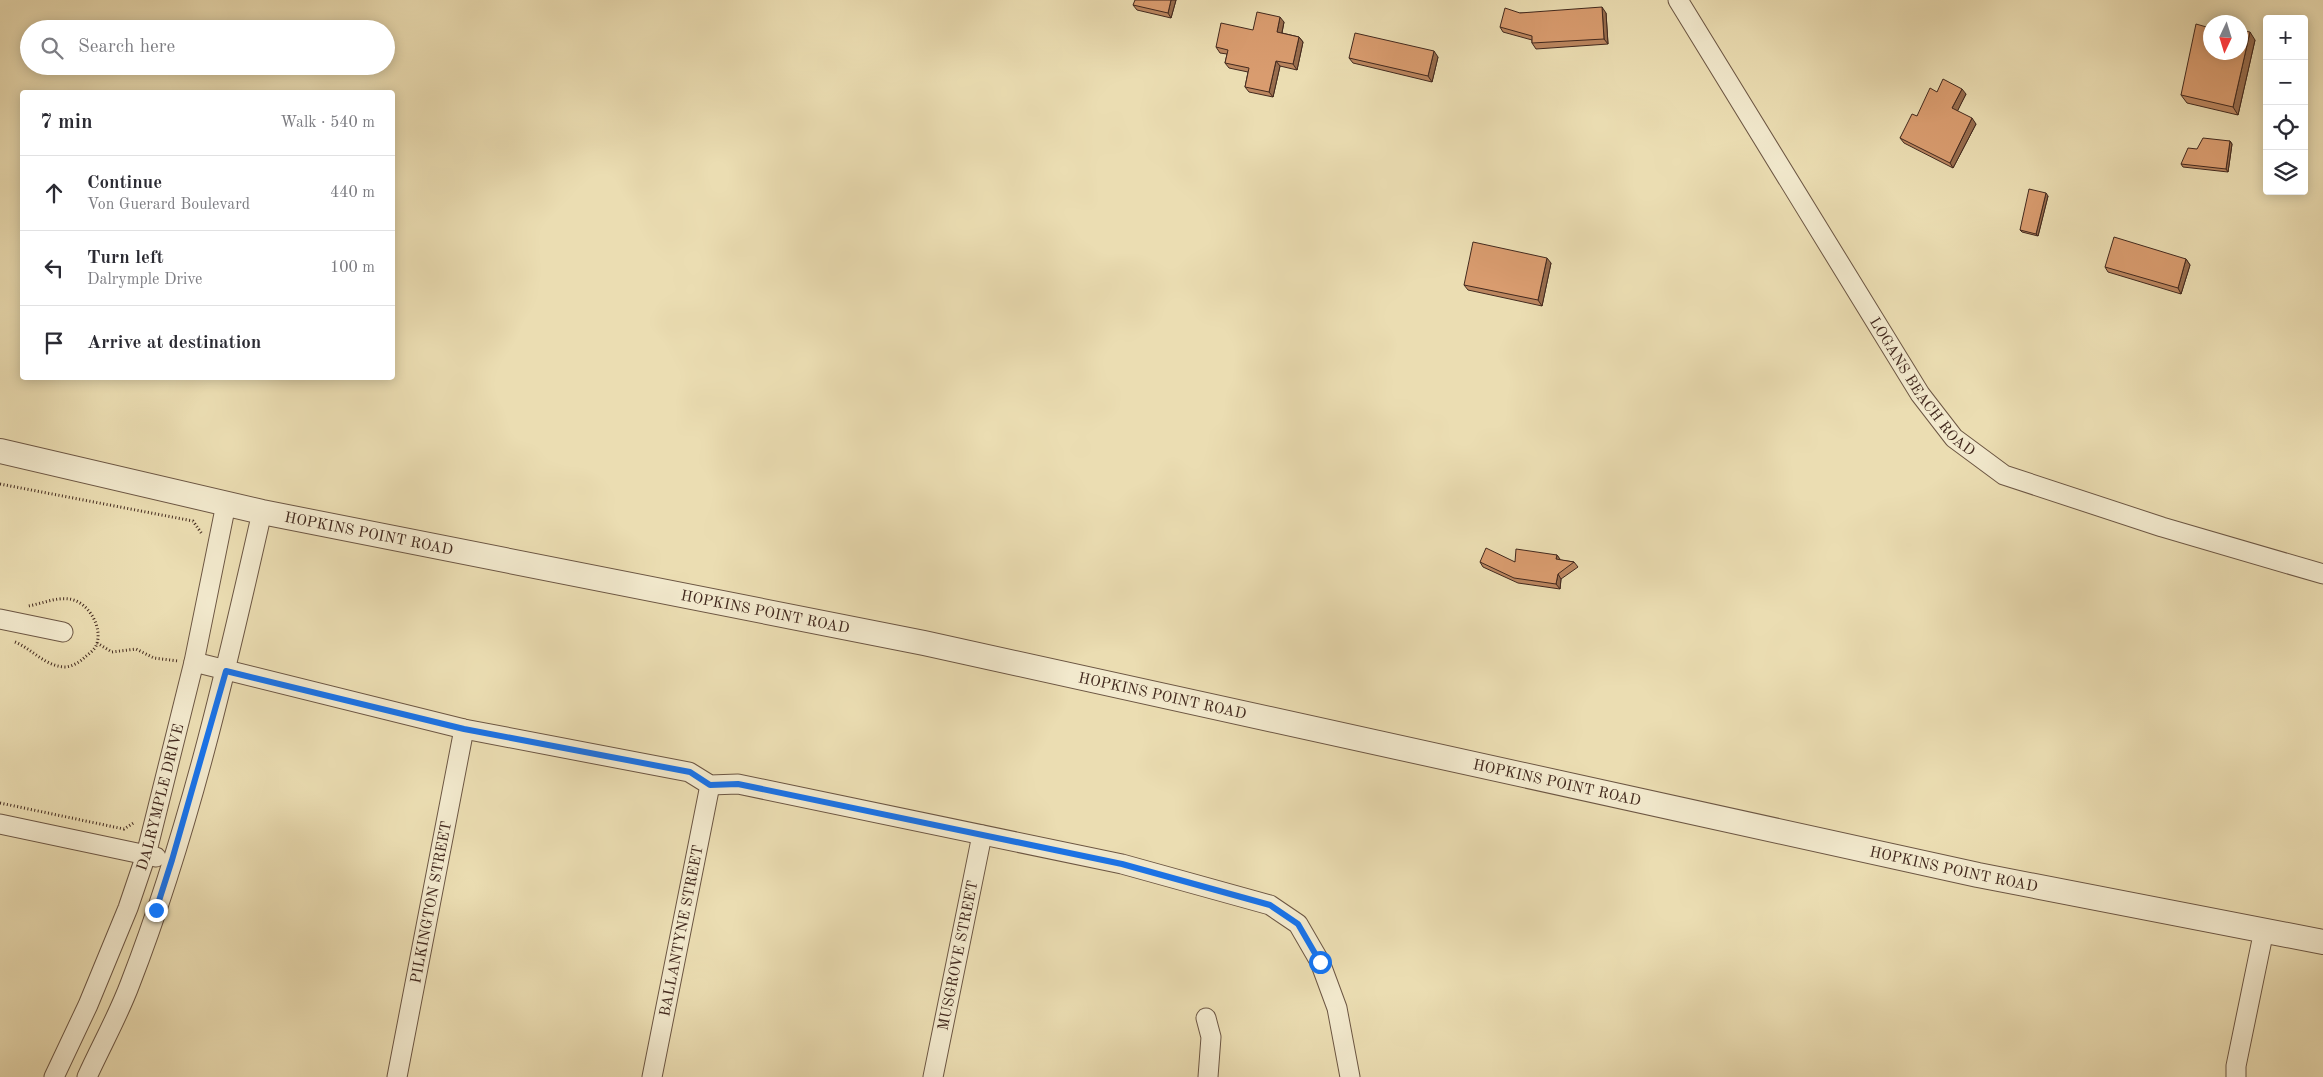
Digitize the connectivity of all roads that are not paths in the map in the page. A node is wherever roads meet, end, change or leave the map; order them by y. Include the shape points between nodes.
1 (1678, 0) edge
2 (0, 451) edge
3 (226, 504) junction
4 (262, 512) junction
5 (2323, 574) edge
6 (0, 619) edge
7 (63, 632) dead end
8 (184, 658) junction
9 (226, 671) junction
10 (464, 729) junction
11 (710, 785) junction
12 (0, 824) edge
13 (982, 835) junction
14 (146, 855) junction
15 (172, 860) junction
16 (2264, 930) junction
17 (2323, 942) edge
18 (1206, 1018) dead end
19 (54, 1077) edge
20 (87, 1077) edge
21 (396, 1077) edge
22 (652, 1077) edge
23 (933, 1077) edge
24 (1208, 1077) edge
25 (1350, 1077) edge
26 (2236, 1077) edge

1 - 5 street, LOGANS BEACH ROAD via 1920,394 1954,438 2004,474 2162,527
2 - 3 street, HOPKINS POINT ROAD
3 - 4 street, HOPKINS POINT ROAD
3 - 8 street, DALRYMPLE DRIVE
4 - 9 street, DALRYMPLE DRIVE
4 - 16 street, HOPKINS POINT ROAD via 924,643 1978,875
6 - 7 street
8 - 9 street
8 - 14 street, DALRYMPLE DRIVE
9 - 10 street
9 - 15 street, DALRYMPLE DRIVE
10 - 11 street via 690,772
10 - 21 street, PILKINGTON STREET
11 - 13 street via 738,784
11 - 22 street, BALLANTYNE STREET
12 - 14 street
13 - 23 street, MUSGROVE STREET
13 - 25 street via 1122,864 1270,905 1298,924 1320,962 1337,1008
14 - 15 street
14 - 19 street, DALRYMPLE DRIVE via 88,1006
15 - 20 street, DALRYMPLE DRIVE via 130,985
16 - 17 street, HOPKINS POINT ROAD
16 - 26 street
18 - 24 street via 1211,1037

